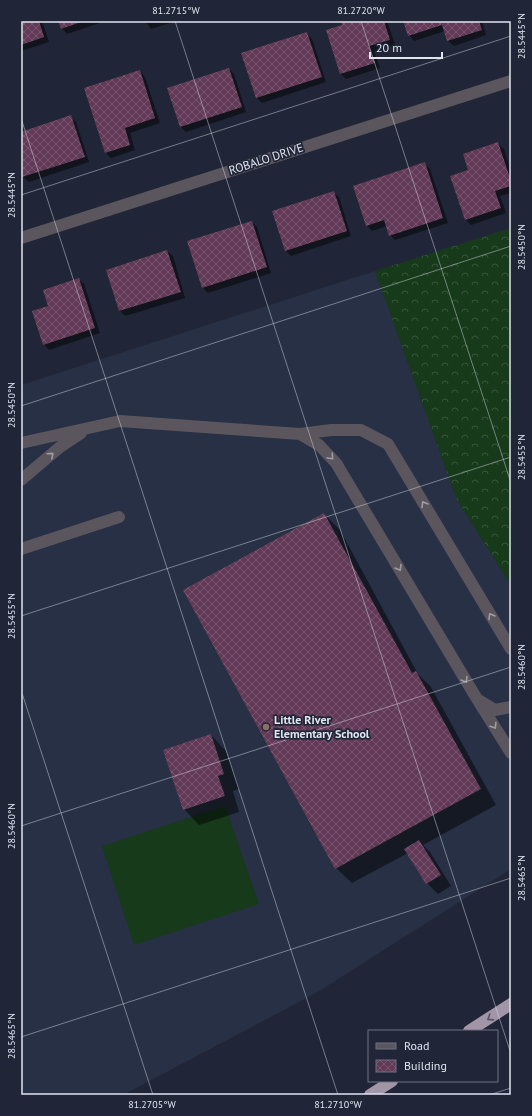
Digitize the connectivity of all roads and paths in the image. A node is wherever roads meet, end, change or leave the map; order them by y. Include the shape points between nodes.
1 (511, 81) edge
2 (21, 238) edge
3 (87, 429) junction
4 (300, 434) junction
5 (21, 443) edge
6 (21, 480) edge
7 (119, 517) dead end
8 (21, 549) edge
9 (511, 649) edge
10 (477, 699) junction
11 (511, 708) edge
12 (511, 753) edge
13 (511, 1004) edge
14 (471, 1030) edge
15 (390, 1082) edge
16 (370, 1095) edge

1 - 2 street, ROBALO DRIVE
3 - 4 street via 120,421
3 - 5 street
6 -> 3 street via 60,447
9 -> 4 street via 388,444 361,430 330,430
4 -> 10 street via 319,445 336,463
7 - 8 street
10 - 11 street via 494,710
10 -> 12 street
13 -> 14 highway
15 - 16 highway

